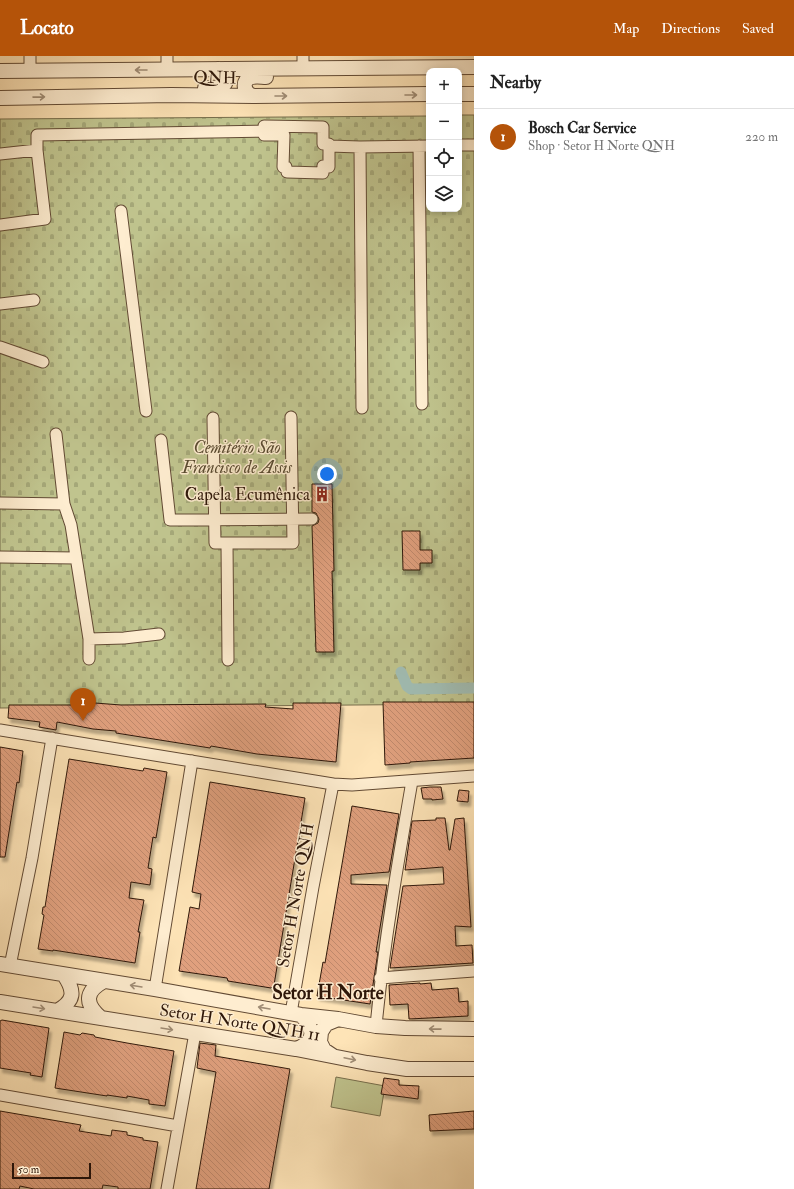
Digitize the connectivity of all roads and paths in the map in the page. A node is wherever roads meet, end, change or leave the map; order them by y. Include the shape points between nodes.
1 (30, 56) edge
2 (446, 61) edge
3 (303, 62) edge
4 (167, 63) edge
5 (474, 67) edge
6 (218, 69) junction
7 (30, 70) junction
8 (0, 71) edge
9 (171, 94) junction
10 (426, 94) edge
11 (462, 94) edge
12 (474, 94) edge
13 (254, 96) junction
14 (0, 98) edge
15 (264, 130) junction
16 (462, 145) edge
17 (474, 145) edge
18 (329, 146) junction
19 (424, 146) edge
20 (360, 147) junction
21 (37, 150) junction
22 (0, 154) edge
23 (121, 211) dead end
24 (0, 225) edge
25 (34, 300) dead end
26 (0, 304) edge
27 (0, 347) edge
28 (43, 362) dead end
29 (422, 404) dead end
30 (362, 408) dead end
31 (146, 410) dead end
32 (291, 417) dead end
33 (213, 418) dead end
34 (56, 434) dead end
35 (161, 440) dead end
36 (0, 503) edge
37 (64, 504) junction
38 (293, 519) junction
39 (312, 519) dead end
40 (215, 520) junction
41 (227, 543) junction
42 (0, 557) edge
43 (76, 558) junction
44 (159, 634) dead end
45 (89, 639) junction
46 (89, 659) dead end
47 (228, 660) dead end
48 (0, 730) edge
49 (52, 738) junction
50 (192, 761) junction
51 (474, 776) edge
52 (412, 781) junction
53 (333, 784) junction
54 (5, 965) edge
55 (474, 971) edge
56 (64, 975) junction
57 (380, 978) junction
58 (104, 981) junction
59 (154, 989) junction
60 (0, 1002) edge
61 (57, 1011) junction
62 (296, 1014) junction
63 (101, 1018) junction
64 (338, 1019) junction
65 (376, 1026) junction
66 (474, 1029) edge
67 (195, 1033) junction
68 (296, 1049) junction
69 (333, 1056) junction
70 (474, 1069) edge
71 (0, 1095) edge
72 (178, 1126) junction
73 (167, 1189) edge

1 - 7 street
2 - 3 street, QNH
2 - 5 street, QNH
3 - 6 street, QNH
3 - 13 street via 275,78 251,77 246,81 245,88 248,94
4 - 6 street, QNH
4 -> 7 street, QNH
6 - 9 street via 224,72 226,77 222,87 196,88
7 - 8 street, QNH
9 - 13 street, QNH
14 -> 9 street, QNH
13 -> 10 street, QNH
11 - 12 street
15 - 18 street via 264,126 323,127 323,144
15 - 18 street via 264,135 284,135 283,167 286,167 286,172 323,172 323,166 329,167
15 - 21 street via 37,135
16 - 17 street
18 - 20 street
19 - 20 street
19 - 29 street
20 - 30 street
21 - 22 street
21 - 24 street via 44,219
23 - 31 street
25 - 26 street
27 - 28 street
32 - 38 street
33 - 40 street
34 - 37 street
35 - 40 street via 170,520
36 - 37 street
37 - 43 street via 71,525
38 - 39 street
38 - 40 street
38 - 41 street via 293,542
40 - 41 street via 215,543
41 - 47 street
42 - 43 street
43 - 45 street
44 - 45 street
45 - 46 street
48 - 49 street
49 - 50 street
49 - 54 street via 32,858
50 - 53 street
50 - 59 street
51 - 52 street
52 - 53 street
52 - 57 street
53 - 62 street, Setor H Norte QNH via 313,887
54 - 56 street, Setor H Norte QNH 11
55 - 57 street
56 - 58 street, Setor H Norte QNH 11
56 - 61 street via 72,989 71,998 68,1005
57 - 65 street
59 -> 58 street, Setor H Norte QNH 11
58 - 63 street via 95,986 89,994 89,1003
62 -> 59 street, Setor H Norte QNH 11
60 -> 61 street, Setor H Norte QNH 11
61 - 63 street, Setor H Norte QNH 11
62 - 64 street, Setor H Norte QNH 11
62 - 68 street via 308,1022 311,1033 306,1045
63 -> 67 street, Setor H Norte QNH 11
64 - 65 street, Setor H Norte QNH 11
64 - 69 street via 326,1024 321,1032 320,1042 324,1050
66 -> 65 street, Setor H Norte QNH 11
67 - 68 street, Setor H Norte QNH 11
67 - 72 street
68 - 69 street, Setor H Norte QNH 11
69 -> 70 street, Setor H Norte QNH 11 via 407,1069
71 - 72 street
72 - 73 street

